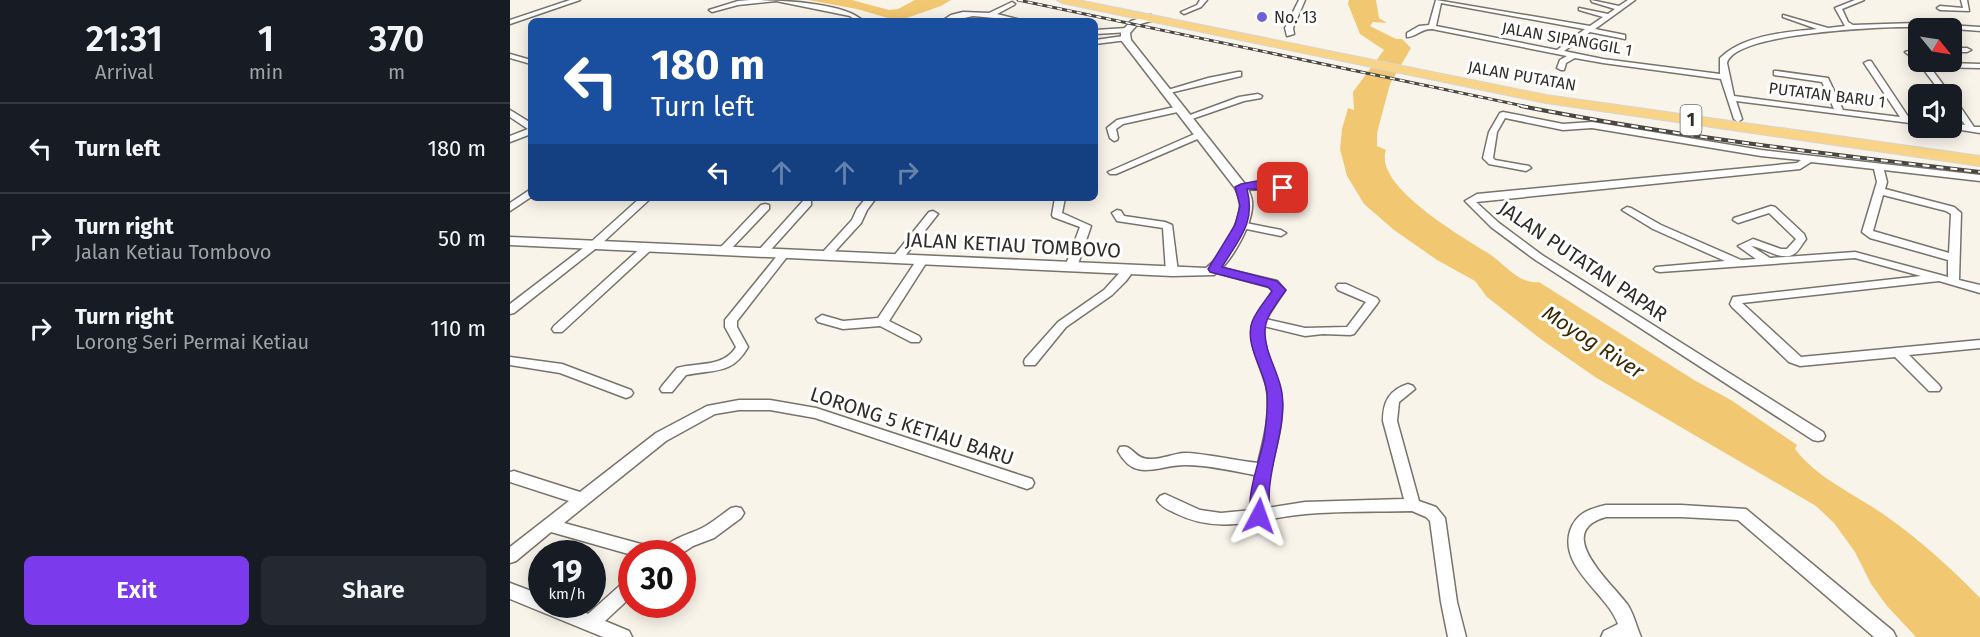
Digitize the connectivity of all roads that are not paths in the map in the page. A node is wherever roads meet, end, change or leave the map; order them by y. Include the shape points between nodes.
1 (577, 0) edge
2 (773, 0) edge
3 (777, 0) edge
4 (1062, 0) edge
5 (1302, 0) edge
6 (1479, 0) edge
7 (1632, 0) edge
8 (1862, 0) edge
9 (1964, 0) edge
10 (1439, 1) edge
11 (1594, 1) edge
12 (1012, 4) dead end
13 (1620, 8) junction
14 (1940, 8) dead end
15 (712, 9) dead end
16 (1202, 9) edge
17 (1482, 9) junction
18 (1581, 9) dead end
19 (1180, 11) dead end
20 (990, 15) junction
21 (1609, 16) junction
22 (1785, 16) dead end
23 (857, 18) edge
24 (952, 18) edge
25 (1006, 18) edge
26 (510, 22) edge
27 (1432, 27) junction
28 (1130, 28) junction
29 (1589, 28) junction
30 (1852, 28) junction
31 (1980, 29) edge
32 (1285, 30) joint
33 (1830, 30) junction
34 (1098, 32) edge
35 (1410, 35) dead end
36 (1622, 37) dead end
37 (1098, 41) edge
38 (1962, 50) edge
39 (1967, 50) dead end
40 (1558, 53) junction
41 (510, 56) edge
42 (1572, 56) junction
43 (1361, 57) junction
44 (528, 61) edge
45 (1868, 63) dead end
46 (1962, 65) edge
47 (1980, 66) edge
48 (1408, 67) junction
49 (1561, 68) dead end
50 (1930, 72) edge
51 (1777, 73) dead end
52 (1238, 74) dead end
53 (1725, 78) junction
54 (1939, 84) edge
55 (1165, 92) junction
56 (1258, 96) dead end
57 (1731, 98) junction
58 (1840, 112) junction
59 (510, 113) edge
60 (1183, 114) junction
61 (1962, 114) edge
62 (1738, 119) junction
63 (1906, 120) joint
64 (528, 127) edge
65 (1975, 129) edge
66 (528, 130) edge
67 (1199, 135) junction
68 (1114, 138) dead end
69 (510, 139) edge
70 (1980, 152) edge
71 (1956, 153) junction
72 (1810, 158) junction
73 (1980, 161) edge
74 (1878, 166) junction
75 (1526, 168) dead end
76 (1113, 172) dead end
77 (1980, 178) edge
78 (1241, 187) junction
79 (1879, 191) junction
80 (1297, 192) dead end
81 (528, 194) edge
82 (643, 201) edge
83 (869, 201) edge
84 (1059, 201) edge
85 (807, 203) dead end
86 (765, 207) dead end
87 (510, 208) edge
88 (1627, 210) dead end
89 (1117, 213) dead end
90 (933, 214) dead end
91 (1738, 220) dead end
92 (1241, 225) junction
93 (1281, 233) dead end
94 (510, 241) edge
95 (595, 244) junction
96 (648, 247) junction
97 (724, 250) junction
98 (762, 252) junction
99 (785, 254) junction
100 (825, 256) junction
101 (1954, 258) junction
102 (897, 259) junction
103 (922, 260) junction
104 (1769, 262) junction
105 (1741, 263) junction
106 (1071, 267) junction
107 (1214, 269) junction
108 (1660, 269) dead end
109 (1128, 270) junction
110 (1172, 272) junction
111 (1939, 278) junction
112 (1953, 282) junction
113 (1342, 287) dead end
114 (1980, 289) edge
115 (510, 310) edge
116 (822, 319) dead end
117 (882, 321) junction
118 (1259, 321) junction
119 (558, 328) dead end
120 (915, 339) dead end
121 (1980, 344) edge
122 (1899, 353) junction
123 (510, 360) edge
124 (1030, 362) dead end
125 (1934, 388) dead end
126 (667, 389) dead end
127 (1408, 389) dead end
128 (626, 393) dead end
129 (1818, 436) dead end
130 (1125, 451) dead end
131 (1264, 470) junction
132 (514, 477) dead end
133 (1027, 483) dead end
134 (581, 499) junction
135 (1165, 500) dead end
136 (1413, 505) junction
137 (736, 513) dead end
138 (1259, 516) junction
139 (548, 525) junction
140 (690, 540) edge
141 (618, 545) edge
142 (510, 556) edge
143 (510, 591) edge
144 (528, 598) edge
145 (618, 598) edge
146 (581, 618) edge
147 (591, 622) junction
148 (1631, 632) edge
149 (623, 637) edge
150 (1457, 637) edge
151 (1610, 637) edge
152 (1887, 637) edge

1 - 26 street
2 - 15 street
3 - 23 street
4 - 28 highway, JALAN PUTATAN / 1
5 - 32 street
6 - 17 street via 1485,3
7 - 13 street
8 - 30 street via 1838,8
9 - 14 street via 1967,10
10 - 17 street
10 - 27 street
11 - 13 street
12 - 20 street
13 - 21 street
16 - 19 highway
17 - 29 street
18 - 21 street
20 - 24 street via 963,13
20 - 25 street
21 - 29 street
22 - 33 street
27 - 35 street via 1418,28
27 - 40 street, JALAN SIPANGGIL 1 via 1526,51
28 - 34 street
28 - 37 street
28 - 43 highway, JALAN PUTATAN / 1 via 1151,18
28 - 55 street
29 - 36 street
29 - 40 street
30 - 31 street via 1908,25
30 - 33 street
32 - 43 highway, JALAN PUTATAN / 1
33 - 53 street via 1737,47 1724,58
38 - 39 street
40 - 42 street, JALAN SIPANGGIL 1
41 - 44 street
42 - 49 street
42 - 53 street, JALAN SIPANGGIL 1
43 - 48 highway, JALAN PUTATAN / 1
45 - 63 street
46 - 47 street
48 - 62 highway, JALAN PUTATAN / 1
48 - 71 highway, JALAN PUTATAN / 1 via 1578,104
50 - 54 street
51 - 58 street via 1825,80
52 - 55 street
53 - 57 street
55 - 60 street
56 - 60 street
57 - 58 street, PUTATAN BARU 1
57 - 62 street
58 - 63 street, PUTATAN BARU 1
59 - 64 street
60 - 67 street
60 - 68 street via 1120,122 1111,128
61 - 65 street
62 - 71 highway, JALAN PUTATAN / 1
66 - 69 street
67 - 76 street
67 - 78 street
70 - 71 highway, JALAN PUTATAN / 1
71 - 73 highway, JALAN PUTATAN / 1
72 - 74 street, JALAN PUTATAN PAPAR
72 - 75 street, JALAN PUTATAN PAPAR via 1592,125 1563,127 1503,115 1491,133 1488,158
72 - 129 street, JALAN PUTATAN PAPAR via 1800,166 1477,197 1470,201 1538,257
74 - 77 street, JALAN PUTATAN PAPAR
74 - 79 street via 1882,178
78 - 80 street via 1271,186
78 - 92 street via 1246,206
79 - 101 street via 1956,213
79 - 101 street via 1867,232
81 - 87 street
82 - 95 street
83 - 100 street via 857,221
84 - 106 street via 1057,215 1086,226
85 - 98 street
86 - 97 street
88 - 105 street
89 - 110 street via 1121,219 1168,227
90 - 102 street
91 - 104 street via 1771,209 1800,236 1790,252 1753,242 1743,246
92 - 93 street
92 - 107 street
94 - 95 street, JALAN KETIAU TOMBOVO
95 - 96 street, JALAN KETIAU TOMBOVO
95 - 115 street
96 - 97 street, JALAN KETIAU TOMBOVO
96 - 119 street
97 - 98 street, JALAN KETIAU TOMBOVO
98 - 99 street, JALAN KETIAU TOMBOVO
99 - 100 street, JALAN KETIAU TOMBOVO
99 - 126 street via 731,320 742,347 740,352 723,367 682,371
100 - 102 street, JALAN KETIAU TOMBOVO
101 - 112 street
102 - 103 street, JALAN KETIAU TOMBOVO
103 - 106 street, JALAN KETIAU TOMBOVO
103 - 117 street
104 - 105 street
104 - 111 street via 1863,256
105 - 108 street
106 - 109 street, JALAN KETIAU TOMBOVO
107 - 110 street, JALAN KETIAU TOMBOVO via 1202,274
107 - 118 street via 1278,286 1278,294
109 - 110 street, JALAN KETIAU TOMBOVO
109 - 124 street via 1120,284 1065,322
111 - 112 street
111 - 122 street via 1737,300 1736,304 1792,359 1800,362
112 - 114 street
113 - 118 street via 1373,301 1350,331 1305,332
116 - 117 street via 843,325
117 - 120 street
118 - 131 street via 1258,341 1274,392 1272,439
121 - 122 street
122 - 125 street
123 - 128 street via 562,369
127 - 136 street via 1398,392 1389,408
130 - 131 street via 1131,460 1141,464 1184,459
131 - 138 street
132 - 134 street
133 - 134 street, LORONG 5 KETIAU BARU via 816,413 770,405 739,405 712,410 677,427
134 - 139 street, LORONG 5 KETIAU BARU
135 - 138 street via 1201,518
136 - 138 street via 1305,508
136 - 150 street via 1437,518
137 - 140 street via 708,533
139 - 141 street
139 - 142 street, LORONG 5 KETIAU BARU
143 - 144 street
145 - 147 street
146 - 147 street
147 - 149 street
148 - 151 street
148 - 152 street via 1622,611 1579,555 1576,538 1580,524 1591,515 1606,511 1741,514

